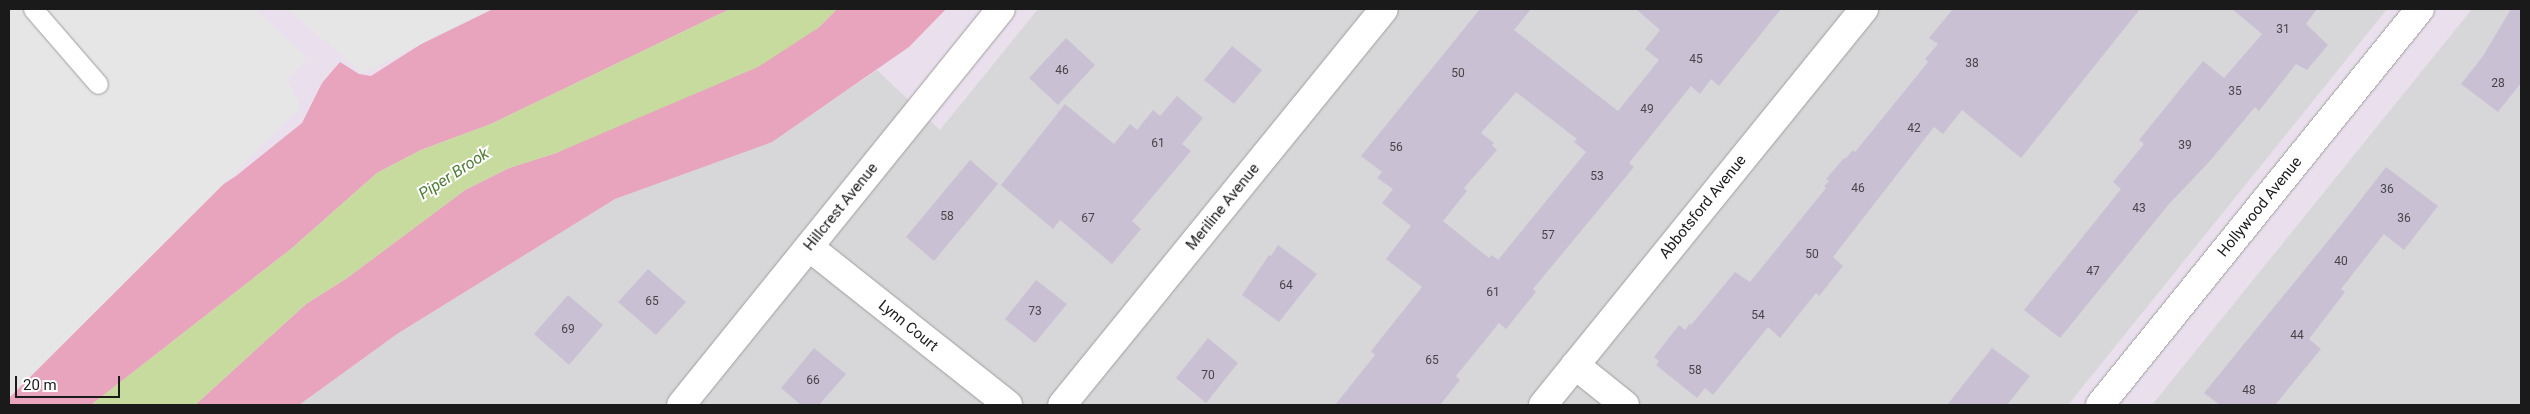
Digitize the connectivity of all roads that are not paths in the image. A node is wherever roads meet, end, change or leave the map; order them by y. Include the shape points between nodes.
1 (33, 9) edge
2 (1001, 9) edge
3 (1384, 9) edge
4 (1864, 9) edge
5 (2420, 9) edge
6 (98, 84) dead end
7 (809, 247) junction
8 (1575, 365) junction
9 (681, 405) edge
10 (1008, 405) edge
11 (1062, 405) edge
12 (1543, 405) edge
13 (1625, 405) edge
14 (2100, 405) edge

1 - 6 lane
2 - 7 street, Hillcrest Avenue
3 - 11 street, Meriline Avenue
4 - 8 street, Abbotsford Avenue
5 - 14 street, Hollywood Avenue
7 - 9 street, Hillcrest Avenue
7 - 10 street, Lynn Court
8 - 12 street, Abbotsford Avenue
8 - 13 street

